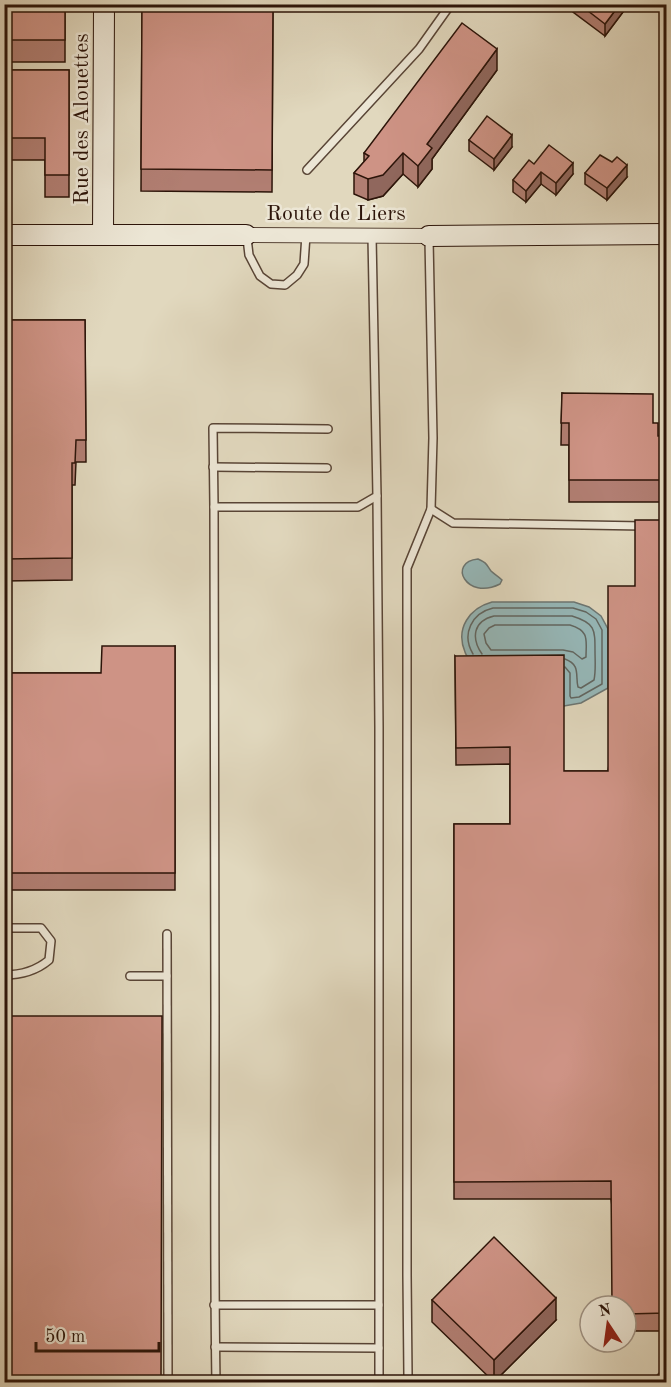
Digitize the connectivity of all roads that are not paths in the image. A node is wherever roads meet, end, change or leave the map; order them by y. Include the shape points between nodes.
1 (104, 4) edge
2 (451, 4) edge
3 (307, 170) dead end
4 (666, 234) edge
5 (4, 235) edge
6 (103, 235) junction
7 (246, 235) junction
8 (306, 235) junction
9 (372, 236) junction
10 (429, 236) junction
11 (328, 429) dead end
12 (213, 467) junction
13 (327, 468) dead end
14 (377, 496) junction
15 (214, 507) junction
16 (431, 509) junction
17 (655, 526) edge
18 (4, 928) edge
19 (167, 934) dead end
20 (4, 975) edge
21 (130, 976) dead end
22 (167, 976) junction
23 (214, 1305) junction
24 (379, 1305) junction
25 (215, 1347) junction
26 (379, 1348) junction
27 (666, 1377) edge
28 (168, 1383) edge
29 (216, 1383) edge
30 (379, 1383) edge
31 (410, 1383) edge
32 (658, 1383) edge

1 - 6 street, Rue des Alouettes
2 - 3 lane via 412,56
4 - 10 street, Route de Liers
5 - 6 street, Route de Liers
6 - 7 street, Route de Liers
7 - 8 street, Route de Liers
7 - 8 lane via 249,255 260,276 271,284 285,285 304,264
8 - 9 street, Route de Liers
9 - 10 street, Route de Liers
9 - 14 lane
10 - 16 lane
11 - 12 lane via 213,428
12 - 13 lane
12 - 15 lane
14 - 15 lane via 358,507
14 - 24 lane
15 - 23 lane
16 - 17 lane via 453,523
16 - 31 lane via 407,568 406,1275
18 - 20 lane via 41,928 51,941 49,960 39,969
19 - 22 lane
21 - 22 lane
22 - 28 lane
23 - 24 lane
23 - 25 lane
24 - 26 lane
25 - 26 lane
25 - 29 lane
26 - 30 lane
27 - 32 lane

